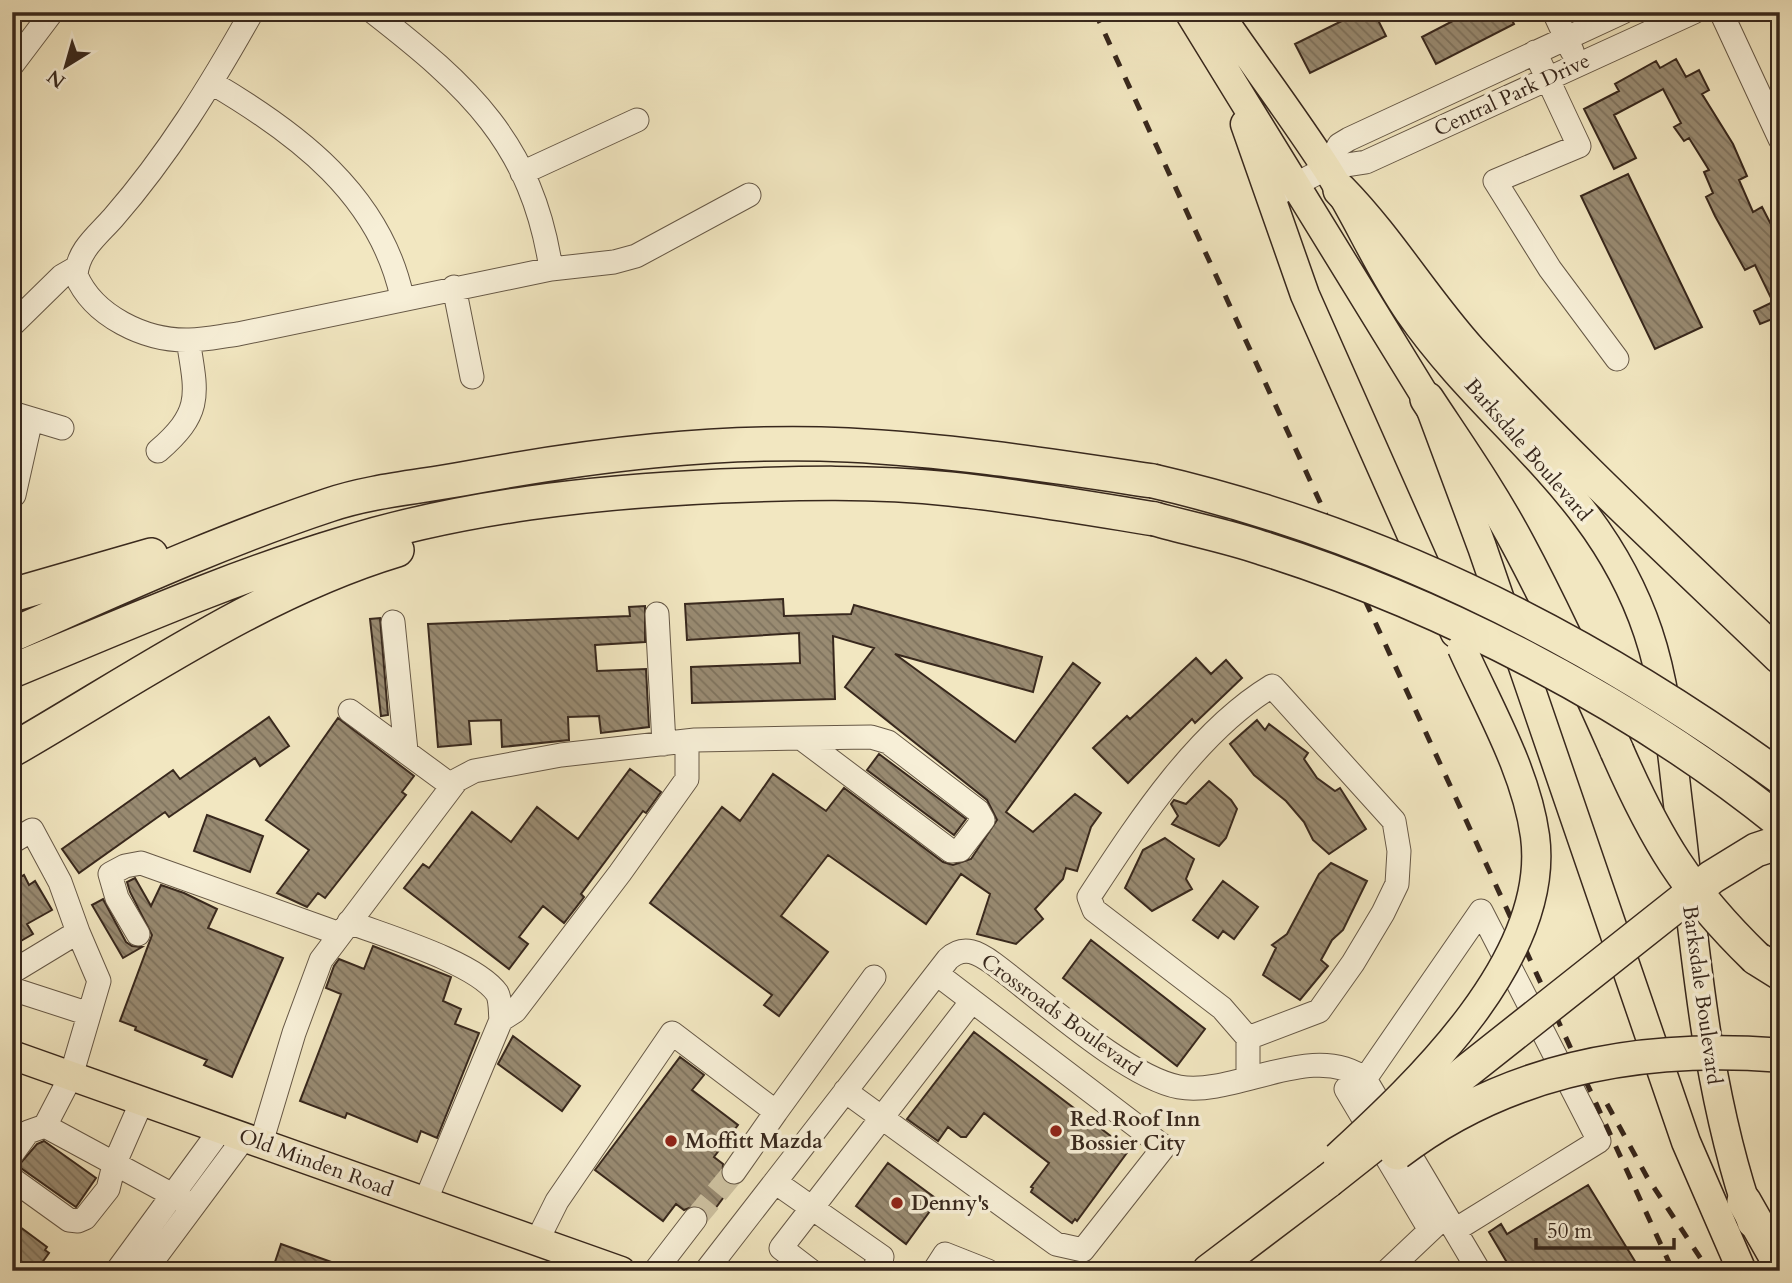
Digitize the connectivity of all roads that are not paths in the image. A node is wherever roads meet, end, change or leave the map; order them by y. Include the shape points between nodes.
1 (52, 12) edge
2 (252, 12) edge
3 (373, 12) edge
4 (1554, 12) edge
5 (1623, 12) edge
6 (1693, 12) edge
7 (1721, 12) edge
8 (1203, 19) edge
9 (1566, 38) junction
10 (1535, 52) junction
11 (12, 65) edge
12 (1578, 65) junction
13 (1548, 79) junction
14 (212, 83) junction
15 (637, 120) dead end
16 (1391, 120) junction
17 (1780, 139) edge
18 (1403, 145) junction
19 (522, 173) junction
20 (1333, 179) junction
21 (1297, 183) junction
22 (749, 195) dead end
23 (1270, 197) junction
24 (76, 268) junction
25 (551, 269) junction
26 (454, 288) junction
27 (402, 298) junction
28 (12, 325) edge
29 (188, 340) junction
30 (1617, 359) dead end
31 (472, 377) dead end
32 (1427, 399) junction
33 (22, 416) edge
34 (62, 428) dead end
35 (158, 451) dead end
36 (15, 495) dead end
37 (545, 501) junction
38 (332, 504) junction
39 (12, 594) edge
40 (657, 614) dead end
41 (393, 622) dead end
42 (12, 635) edge
43 (1780, 657) edge
44 (12, 671) edge
45 (350, 711) dead end
46 (802, 738) junction
47 (676, 742) junction
48 (12, 750) edge
49 (406, 751) junction
50 (1780, 776) edge
51 (452, 786) junction
52 (1780, 822) edge
53 (12, 842) edge
54 (1780, 842) edge
55 (345, 928) junction
56 (78, 932) junction
57 (138, 934) dead end
58 (1768, 965) edge
59 (12, 972) edge
60 (937, 974) junction
61 (874, 977) dead end
62 (12, 989) edge
63 (972, 1001) junction
64 (89, 1014) junction
65 (501, 1020) junction
66 (1248, 1038) junction
67 (12, 1055) edge
68 (1778, 1055) edge
69 (71, 1076) junction
70 (1248, 1077) junction
71 (1356, 1080) junction
72 (845, 1091) junction
73 (142, 1101) junction
74 (776, 1112) junction
75 (881, 1118) junction
76 (45, 1126) junction
77 (242, 1137) junction
78 (12, 1154) edge
79 (114, 1165) junction
80 (734, 1172) tunnel mouth
81 (12, 1179) edge
82 (775, 1182) junction
83 (1326, 1187) junction
84 (183, 1201) junction
85 (1744, 1201) junction
86 (425, 1202) junction
87 (811, 1205) junction
88 (695, 1219) tunnel mouth
89 (1443, 1225) junction
90 (537, 1241) junction
91 (1780, 1264) edge
92 (117, 1271) edge
93 (145, 1271) edge
94 (621, 1271) edge
95 (655, 1271) edge
96 (706, 1271) edge
97 (811, 1271) edge
98 (872, 1271) edge
99 (934, 1271) edge
100 (988, 1271) edge
101 (1209, 1271) edge
102 (1245, 1271) edge
103 (1387, 1271) edge
104 (1479, 1271) edge
105 (1742, 1271) edge
106 (1770, 1271) edge

1 - 11 street
2 - 14 street
3 - 19 street via 457,80 490,119
4 - 9 street
5 - 9 street, Central Park Drive
6 - 12 street, Central Park Drive
7 - 17 street
8 - 20 main road, Barksdale Boulevard
8 - 21 main road
8 - 23 main road
9 - 10 street, Central Park Drive
9 - 12 street
10 - 13 street
10 - 16 street, Central Park Drive
12 - 13 street, Central Park Drive
13 - 18 street, Central Park Drive
13 - 30 street via 1579,146 1495,181 1549,269
14 - 24 street via 145,181 82,252
14 - 27 street via 306,145 342,180 383,241
15 - 19 street
16 - 18 street
16 - 20 street, Central Park Drive via 1339,145
18 - 20 street, Central Park Drive
19 - 25 street via 543,224
20 - 21 street, Central Park Drive
20 - 43 highway via 1451,329 1498,381
20 - 85 main road, Barksdale Boulevard via 1409,312 1576,499 1607,543 1632,591 1660,675 1705,1034 1716,1098
21 - 23 street, Central Park Drive
21 - 32 main road
22 - 25 street via 636,256
23 - 83 main road, bridge via 1305,295 1528,799 1535,839 1528,911 1498,974 1433,1061
24 - 28 street
24 - 29 street via 80,286 111,316 149,335
25 - 26 street
26 - 27 street
26 - 31 street
27 - 29 street via 238,334
29 - 35 street via 194,405 188,421
32 - 58 highway, bridge via 1517,542 1573,652 1644,813 1673,863 1702,902
32 - 105 main road via 1686,1142
33 - 34 street
33 - 36 street
37 - 44 highway via 344,543 240,577
37 - 48 highway via 370,558 255,609
37 - 52 highway, bridge via 654,489 832,482 949,489 1154,519 1260,547 1341,575 1507,650 1639,723
38 - 39 highway
38 - 42 highway via 199,554
38 - 50 highway, bridge via 566,459 748,445 846,445 958,453 1153,481 1274,514 1423,569 1643,682
40 - 47 street
41 - 49 street
45 - 49 street
46 - 46 street via 871,737 888,742 978,811 983,820 960,850 951,851
46 - 47 street
47 - 51 street via 474,771
47 - 65 street via 687,779 515,1011
49 - 51 street
51 - 55 street
53 - 56 street via 32,830 60,882
54 - 83 highway, bridge via 1756,850 1712,877
55 - 57 street via 141,863 110,874 117,898
55 - 65 street via 443,958 480,977 498,995
55 - 77 street via 321,960 294,1032
56 - 59 street
56 - 64 street via 99,981
60 - 63 street
60 - 70 street, Crossroads Boulevard via 955,952 974,952 1150,1079 1192,1088
60 - 72 street, Crossroads Boulevard
61 - 74 street
62 - 64 street
63 - 75 street
63 - 75 street via 1164,1147 1083,1250 1056,1244
64 - 69 street
65 - 86 street
66 - 66 street via 1319,1011 1383,913 1396,884 1399,851 1394,821 1272,687 1249,700 1147,808 1089,897 1094,910 1222,1008
66 - 70 street
67 - 69 main road, Old Minden Road
68 - 83 highway, bridge via 1640,1055 1548,1074 1493,1096
69 - 73 main road, Old Minden Road
69 - 76 street
70 - 71 street, Crossroads Boulevard via 1317,1066
71 - 89 street
71 - 89 street via 1481,911 1599,1141
72 - 75 street
72 - 82 street, Crossroads Boulevard
73 - 77 main road, Old Minden Road
73 - 79 street
74 - 80 street
74 - 90 street via 672,1033 556,1201
75 - 87 street
76 - 78 street via 28,1132
76 - 79 street
77 - 84 street
77 - 86 main road, Old Minden Road
79 - 81 street via 108,1189 78,1222
79 - 84 street
82 - 87 street
82 - 96 street, Crossroads Boulevard
83 - 101 highway
83 - 102 highway
84 - 92 street
84 - 93 street
85 - 91 highway
85 - 106 main road, Barksdale Boulevard
86 - 90 main road, Old Minden Road
87 - 97 street via 780,1248
87 - 98 street via 882,1257
88 - 95 street
89 - 103 street
89 - 104 street
90 - 94 main road, Old Minden Road
99 - 100 street via 945,1254

